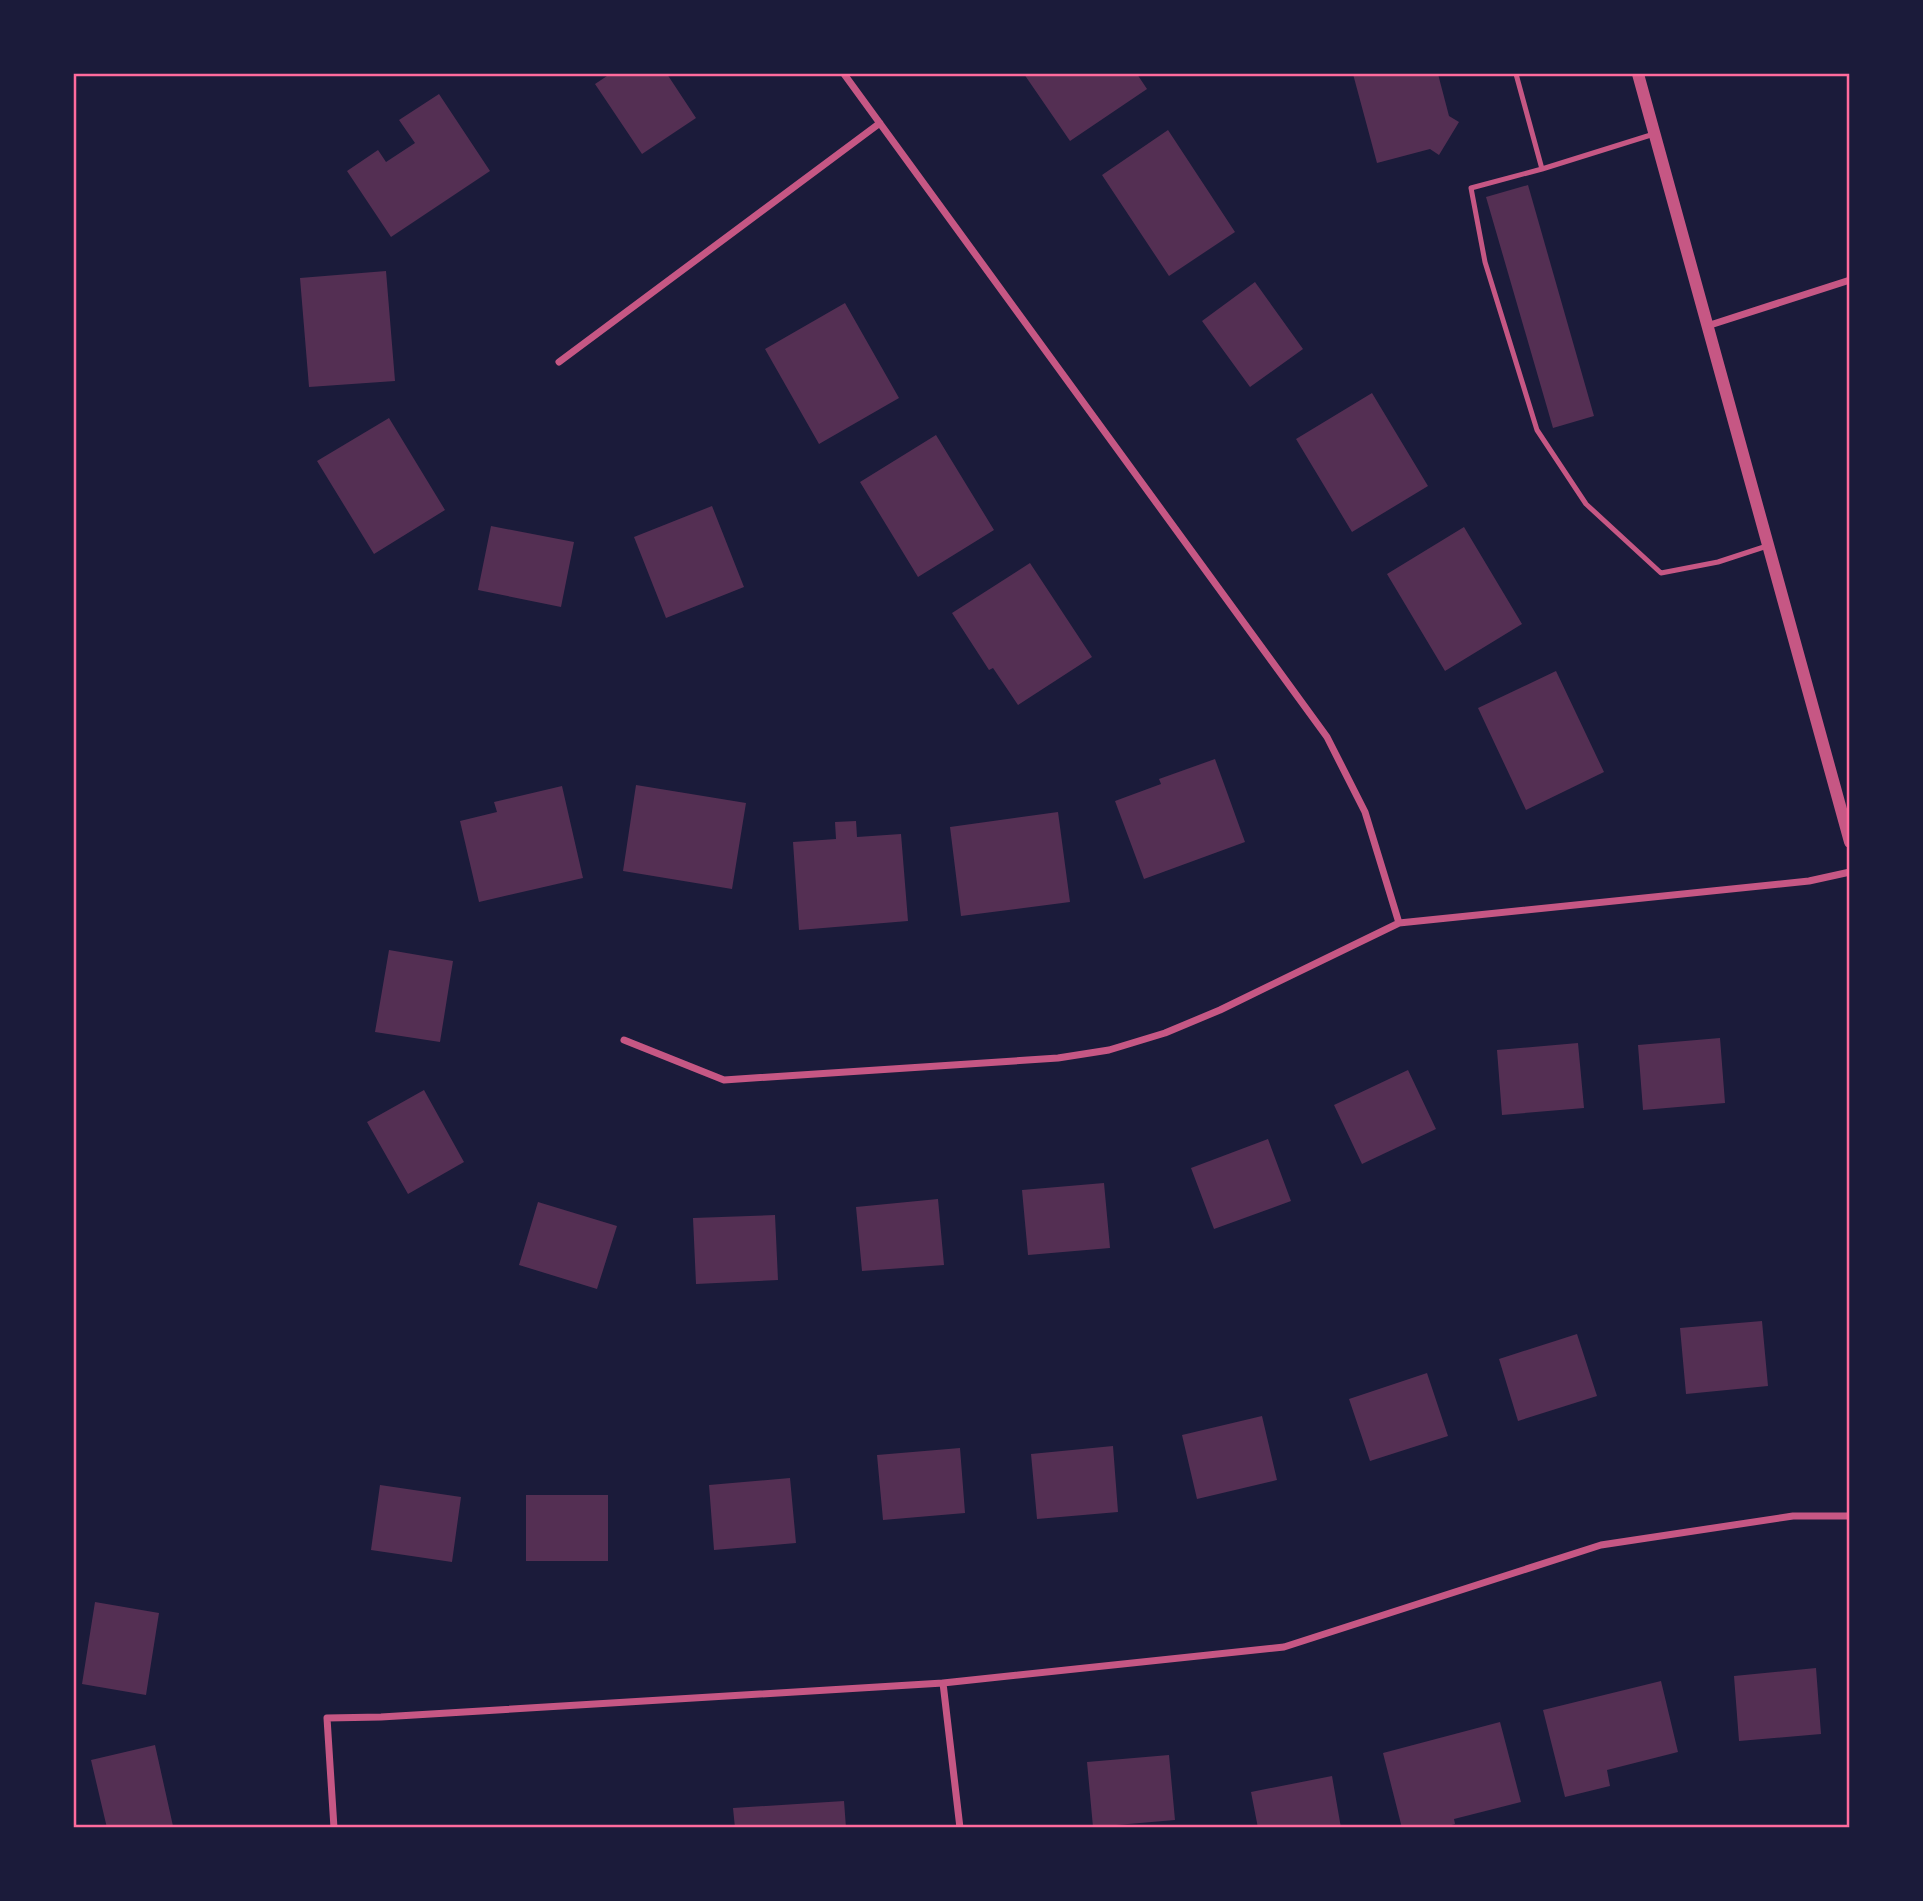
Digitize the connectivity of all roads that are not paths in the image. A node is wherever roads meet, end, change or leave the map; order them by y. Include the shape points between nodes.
1 (844, 74) edge
2 (1516, 74) edge
3 (1638, 74) edge
4 (880, 123) junction
5 (1654, 134) junction
6 (1542, 169) junction
7 (1850, 280) edge
8 (1707, 326) junction
9 (559, 362) dead end
10 (1766, 546) junction
11 (1850, 842) edge
12 (1850, 872) edge
13 (1399, 923) junction
14 (624, 1040) dead end
15 (1850, 1516) edge
16 (943, 1683) junction
17 (334, 1828) edge
18 (960, 1828) edge

1 - 4 street
2 - 6 lane
3 - 5 street
4 - 9 street
4 - 13 street via 1327,737 1365,812
5 - 6 lane
5 - 8 street
6 - 10 lane via 1471,188 1485,262 1537,430 1586,503 1661,573 1718,562
7 - 8 street
8 - 10 street
10 - 11 street
12 - 13 street via 1809,881
13 - 14 street via 1165,1033 1058,1058 723,1080
15 - 16 street via 1793,1516 1601,1545 1284,1647
16 - 17 street via 327,1718
16 - 18 street

